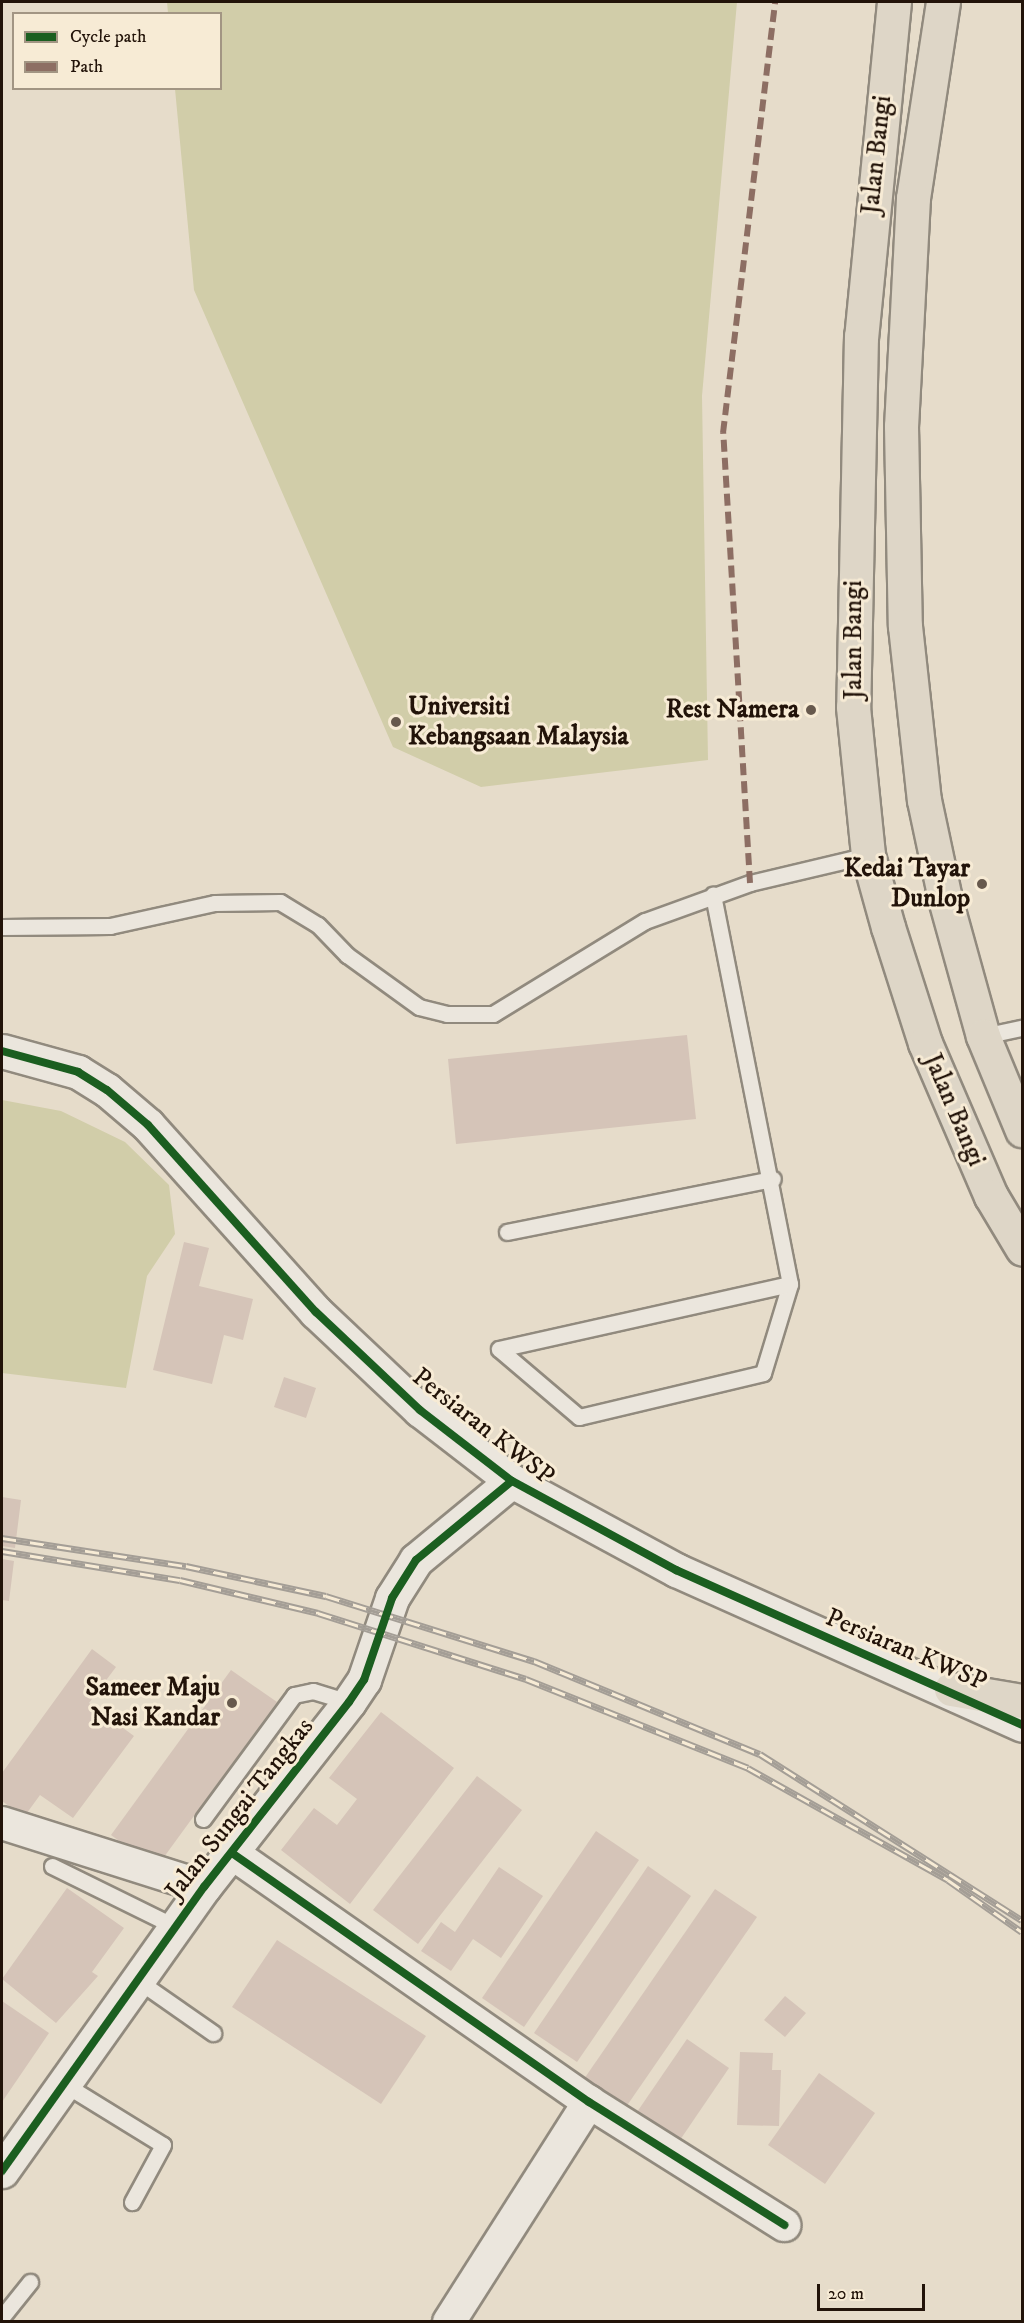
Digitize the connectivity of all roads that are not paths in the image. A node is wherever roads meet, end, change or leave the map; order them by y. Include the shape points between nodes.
1 (894, 2) edge
2 (943, 2) edge
3 (868, 855) junction
4 (713, 895) junction
5 (2, 927) edge
6 (1023, 1028) edge
7 (983, 1036) junction
8 (2, 1052) edge
9 (1023, 1130) edge
10 (773, 1179) junction
11 (507, 1232) dead end
12 (1023, 1248) edge
13 (790, 1284) junction
14 (512, 1481) junction
15 (951, 1689) junction
16 (1023, 1701) edge
17 (349, 1702) junction
18 (1023, 1725) edge
19 (203, 1819) dead end
20 (2, 1822) edge
21 (232, 1853) junction
22 (52, 1866) dead end
23 (204, 1887) junction
24 (176, 1927) junction
25 (137, 1980) junction
26 (213, 2033) dead end
27 (64, 2085) junction
28 (589, 2102) junction
29 (2, 2171) edge
30 (132, 2202) dead end
31 (784, 2225) dead end
32 (30, 2282) dead end
33 (2, 2314) edge
34 (448, 2322) edge

1 - 3 main road, Jalan Bangi via 861,336 853,707
2 - 7 main road, Jalan Bangi via 913,198 901,426 905,626 924,800
3 - 4 lane
3 - 12 main road, Jalan Bangi via 926,1043 991,1196
4 - 5 lane via 645,921 493,1014 447,1014 419,1007 347,955 318,925 280,902 215,903 110,926
4 - 10 lane
6 - 7 lane
7 - 9 main road, Jalan Bangi
8 - 14 street, Persiaran KWSP via 78,1072 107,1090 148,1125 316,1312 420,1410
10 - 11 lane
10 - 13 lane
13 - 13 lane via 763,1373 579,1417 499,1349
14 - 15 street, Persiaran KWSP via 707,1585
14 - 17 street, Jalan Sungai Tangkas via 416,1560 392,1598 364,1680
15 - 16 main road
15 - 18 street, Persiaran KWSP
17 - 19 lane via 313,1691 294,1695
17 - 21 street, Jalan Sungai Tangkas
20 - 23 street
21 - 23 street, Jalan Sungai Tangkas
21 - 28 street
22 - 24 lane
23 - 24 street, Jalan Sungai Tangkas
24 - 25 street, Jalan Sungai Tangkas
25 - 26 lane
25 - 27 street, Jalan Sungai Tangkas
27 - 29 street, Jalan Sungai Tangkas
27 - 30 lane via 163,2145
28 - 31 street
28 - 34 street
32 - 33 lane

